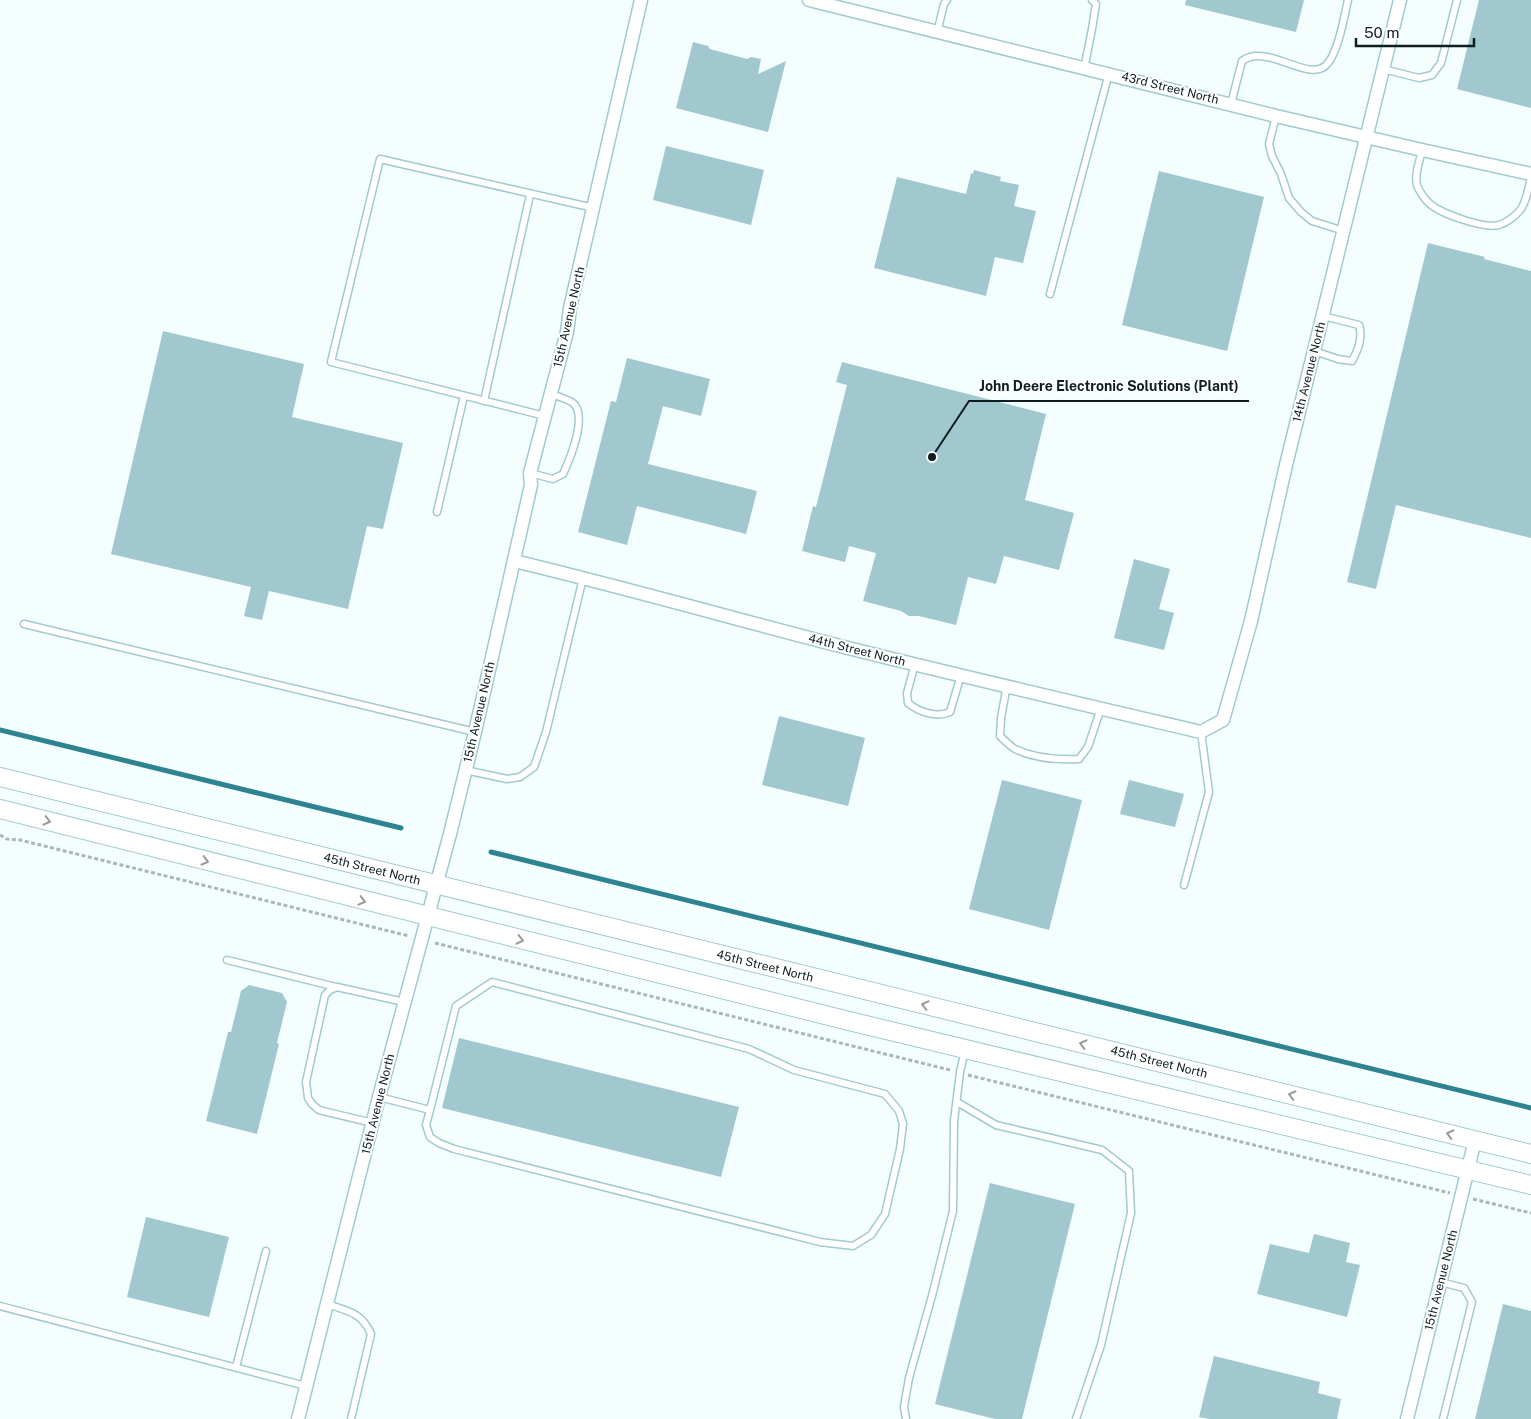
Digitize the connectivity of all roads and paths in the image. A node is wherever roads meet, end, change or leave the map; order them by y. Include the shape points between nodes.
1 (641, 0) edge
2 (809, 0) edge
3 (947, 0) edge
4 (1092, 0) edge
5 (1348, 0) edge
6 (1400, 0) edge
7 (1457, 0) edge
8 (937, 33) junction
9 (1084, 69) junction
10 (1384, 69) junction
11 (1109, 73) junction
12 (1231, 104) junction
13 (1276, 116) junction
14 (1367, 137) junction
15 (1422, 150) junction
16 (1531, 175) edge
17 (530, 195) junction
18 (594, 208) junction
19 (1344, 231) junction
20 (1050, 294) dead end
21 (1323, 316) junction
22 (1314, 351) junction
23 (551, 394) junction
24 (464, 396) junction
25 (484, 401) junction
26 (546, 417) junction
27 (530, 473) junction
28 (437, 512) dead end
29 (514, 561) junction
30 (583, 578) junction
31 (24, 624) dead end
32 (915, 664) junction
33 (961, 675) junction
34 (1007, 686) junction
35 (1101, 708) junction
36 (476, 732) junction
37 (1202, 732) junction
38 (465, 770) junction
39 (0, 777) edge
40 (0, 809) edge
41 (0, 835) edge
42 (436, 884) junction
43 (1184, 885) dead end
44 (427, 917) junction
45 (421, 939) junction
46 (227, 960) dead end
47 (337, 987) junction
48 (404, 1002) junction
49 (965, 1049) junction
50 (960, 1072) junction
51 (379, 1097) junction
52 (956, 1102) junction
53 (430, 1110) junction
54 (373, 1123) junction
55 (1475, 1140) junction
56 (1531, 1154) edge
57 (1468, 1170) junction
58 (1531, 1185) edge
59 (1462, 1196) junction
60 (1531, 1213) edge
61 (266, 1251) dead end
62 (1440, 1282) junction
63 (327, 1304) junction
64 (0, 1306) edge
65 (236, 1367) junction
66 (306, 1386) junction
67 (298, 1419) edge
68 (351, 1419) edge
69 (906, 1419) edge
70 (1076, 1419) edge
71 (1406, 1419) edge
72 (1443, 1419) edge

1 - 18 street, 15th Avenue North
2 - 8 street, 43rd Street North
3 - 8 lane
4 - 9 lane via 1096,4
5 - 12 lane via 1338,40 1329,62 1321,70 1262,55 1248,56 1242,61
6 - 10 street, 14th Avenue North
7 - 10 lane via 1440,63 1432,76 1419,78
8 - 9 street, 43rd Street North
9 - 11 street, 43rd Street North
10 - 14 street, 14th Avenue North
11 - 12 street, 43rd Street North
11 - 20 lane
12 - 13 street, 43rd Street North
13 - 14 street, 43rd Street North
13 - 19 lane via 1269,144 1289,198 1312,222
14 - 15 street, 43rd Street North
14 - 19 street, 14th Avenue North
15 - 16 street, 43rd Street North
15 - 16 lane via 1416,184 1427,202 1442,211 1485,225 1499,225 1520,210
17 - 18 lane
17 - 24 lane via 380,159 331,362
17 - 25 lane
18 - 23 street, 15th Avenue North
19 - 21 street, 14th Avenue North
21 - 22 street, 14th Avenue North
21 - 22 lane via 1359,325 1362,333 1352,361 1338,360
22 - 37 street, 14th Avenue North via 1251,621 1224,720
23 - 26 street, 15th Avenue North
23 - 27 lane via 572,403 577,409 580,418 578,432 563,474 553,479
24 - 25 lane
24 - 28 lane
25 - 26 lane
26 - 27 street, 15th Avenue North
27 - 29 street, 15th Avenue North via 531,485
29 - 30 street, 44th Street North
29 - 36 street, 15th Avenue North
30 - 32 street, 44th Street North
30 - 38 lane via 546,732 534,767 520,777 507,779
31 - 36 lane
32 - 33 street, 44th Street North
32 - 33 lane via 907,692 908,703 916,709 941,716 950,712
33 - 34 street, 44th Street North
34 - 35 street, 44th Street North
34 - 35 lane via 1000,736 1014,748 1032,754 1059,760 1079,759 1088,747
35 - 37 street, 44th Street North
36 - 38 street, 15th Avenue North
37 - 43 lane via 1208,792
38 - 42 street, 15th Avenue North
39 - 42 main road, 45th Street North
40 -> 44 main road
41 - 45 path
42 - 44 street, 15th Avenue North
55 -> 42 main road, 45th Street North
44 - 45 street, 15th Avenue North
44 -> 49 main road
45 - 48 street, 15th Avenue North
45 - 50 path
46 - 47 lane
47 - 48 lane
47 - 54 lane via 325,995 306,1082 308,1098 319,1110
48 - 51 street, 15th Avenue North
49 - 50 lane
49 - 57 main road
50 - 52 lane
50 - 59 path
51 - 53 lane
51 - 54 street, 15th Avenue North
52 - 69 lane via 952,1211 909,1378 904,1407
52 - 70 lane via 996,1125 1102,1150 1129,1171 1130,1213 1101,1345
53 - 53 lane via 456,1006 492,982 749,1049 794,1070 886,1094 899,1111 903,1124 885,1214 871,1235 853,1246 820,1242 454,1149 430,1137 426,1125
54 - 63 street, 15th Avenue North
55 - 56 main road, 45th Street North
55 - 57 street, 15th Avenue North
57 - 58 main road
57 - 59 street, 15th Avenue North
59 - 60 path
59 - 62 street, 15th Avenue North
61 - 65 lane
62 - 71 street, 15th Avenue North
62 - 72 lane via 1464,1288 1472,1302
63 - 66 street, 15th Avenue North
63 - 68 lane via 363,1319 371,1334
64 - 65 lane
65 - 66 lane
66 - 67 street, 15th Avenue North

